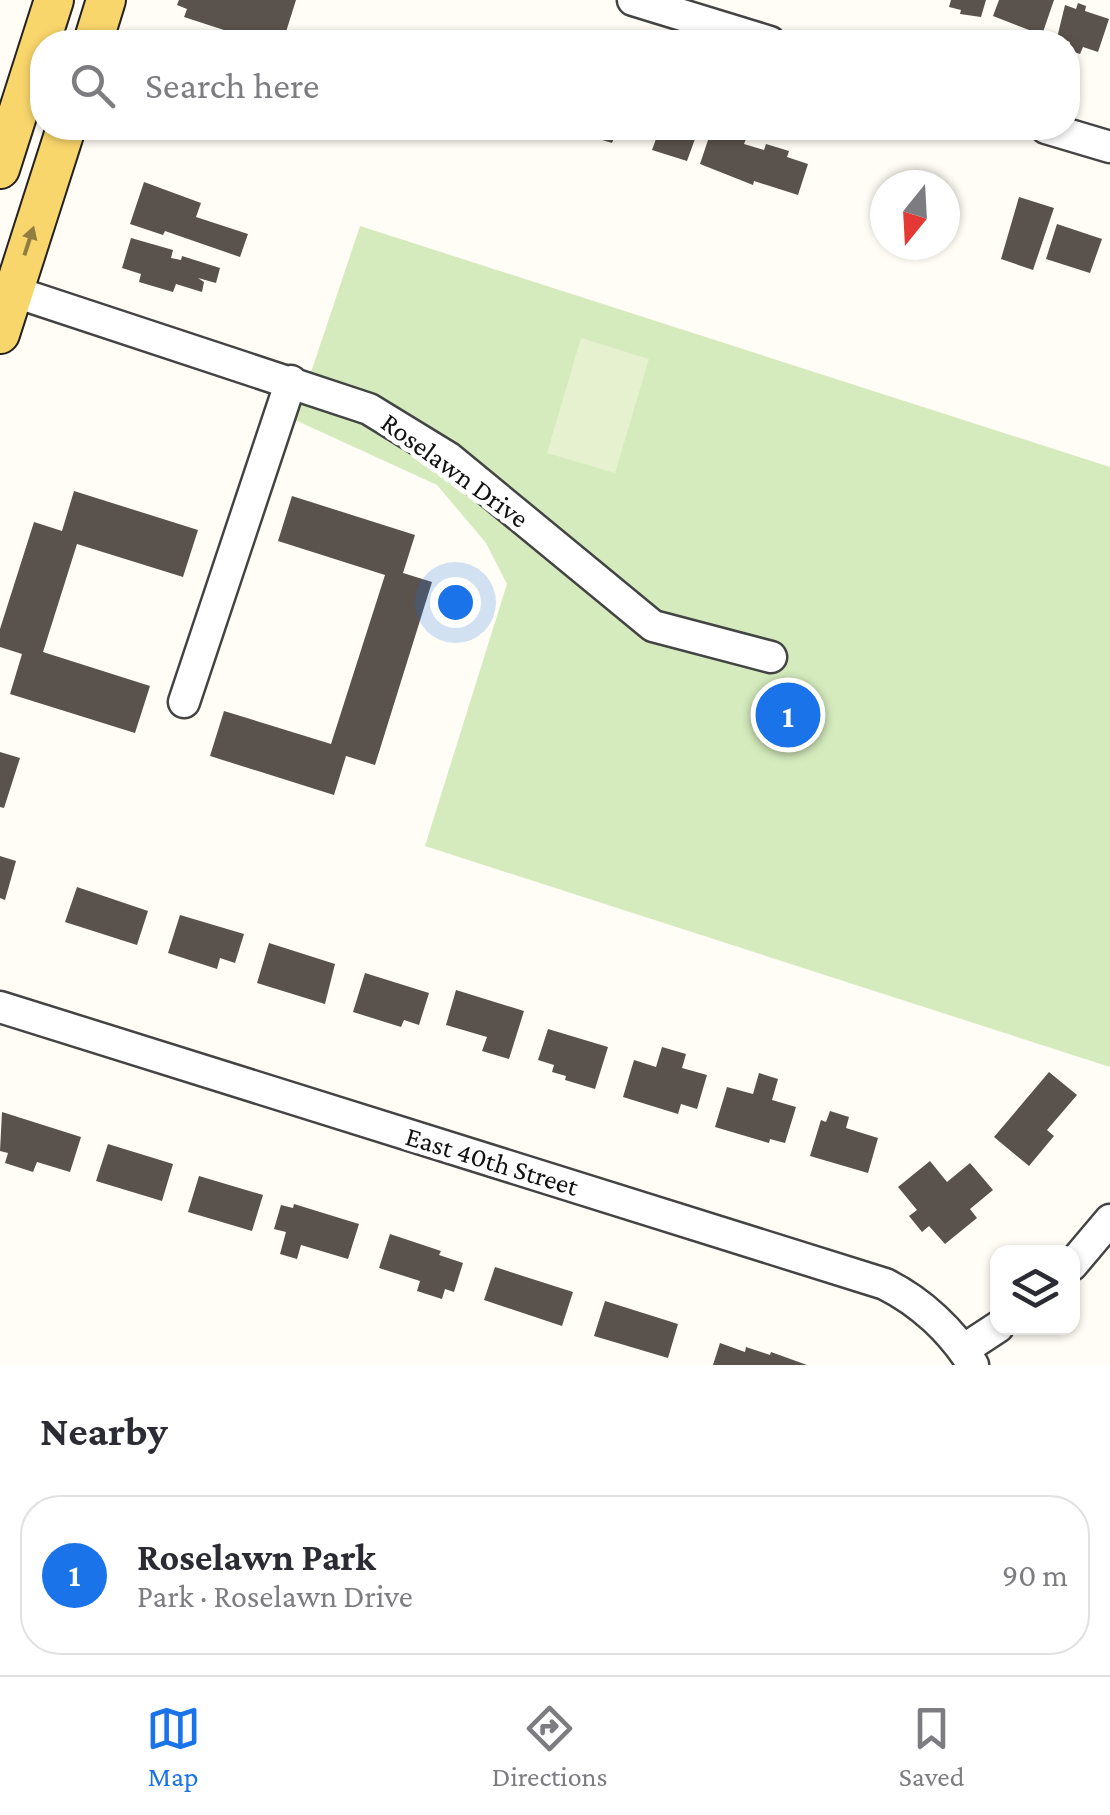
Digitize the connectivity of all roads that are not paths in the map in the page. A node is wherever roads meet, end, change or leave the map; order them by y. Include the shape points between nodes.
1 (54, 0) edge
2 (106, 0) edge
3 (633, 0) edge
4 (44, 30) edge
5 (96, 30) edge
6 (731, 30) edge
7 (30, 76) edge
8 (1080, 138) edge
9 (62, 140) edge
10 (1110, 147) edge
11 (0, 170) edge
12 (7, 289) edge
13 (0, 334) edge
14 (291, 381) junction
15 (771, 657) dead end
16 (184, 702) dead end
17 (0, 1008) edge
18 (1110, 1220) edge
19 (1080, 1256) edge
20 (991, 1335) edge
21 (968, 1357) edge

1 - 4 main road
2 - 5 main road
3 - 6 street
7 - 11 main road
8 - 10 street
12 -> 9 main road
12 - 13 main road
12 - 14 street, Roselawn Drive
14 - 15 street, Roselawn Drive via 369,409 449,458 653,626
14 - 16 street
17 - 21 street, East 40th Street via 873,1280 917,1303
18 - 19 street
20 - 21 street

